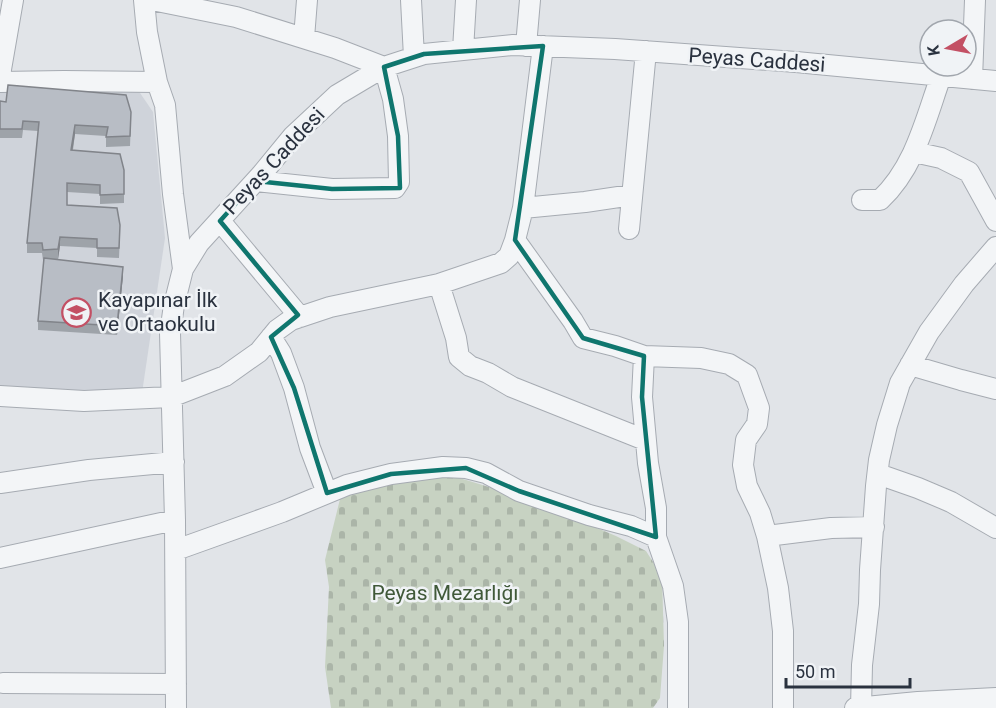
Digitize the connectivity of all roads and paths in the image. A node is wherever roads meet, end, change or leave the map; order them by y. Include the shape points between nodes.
1 (13, 0) edge
2 (144, 0) edge
3 (152, 0) edge
4 (307, 0) edge
5 (411, 0) edge
6 (466, 0) edge
7 (530, 0) edge
8 (975, 0) edge
9 (304, 39) junction
10 (535, 46) junction
11 (463, 50) junction
12 (646, 51) junction
13 (414, 57) junction
14 (384, 67) junction
15 (918, 74) edge
16 (0, 75) edge
17 (939, 78) edge
18 (956, 78) edge
19 (972, 80) junction
20 (996, 81) edge
21 (0, 82) edge
22 (157, 82) junction
23 (914, 152) junction
24 (256, 181) junction
25 (632, 195) junction
26 (862, 200) dead end
27 (523, 208) junction
28 (220, 221) junction
29 (996, 221) edge
30 (629, 229) dead end
31 (516, 240) junction
32 (996, 247) edge
33 (183, 269) junction
34 (439, 284) junction
35 (300, 317) junction
36 (271, 337) junction
37 (644, 356) junction
38 (910, 365) junction
39 (996, 389) edge
40 (0, 396) edge
41 (171, 397) junction
42 (645, 440) junction
43 (174, 462) junction
44 (878, 474) junction
45 (0, 483) edge
46 (327, 493) junction
47 (175, 520) junction
48 (874, 527) junction
49 (996, 528) edge
50 (767, 536) junction
51 (656, 537) junction
52 (176, 550) junction
53 (0, 558) edge
54 (3, 683) dead end
55 (176, 684) junction
56 (986, 702) edge
57 (176, 708) edge
58 (678, 708) edge
59 (783, 708) edge
60 (855, 708) edge
61 (861, 708) edge

1 - 16 street
2 - 22 street
3 - 9 street via 236,17
4 - 9 street
5 - 13 street
6 - 11 street
7 - 10 street
8 - 19 street
9 - 14 street
10 - 11 street, Peyas Caddesi
10 - 12 street, Peyas Caddesi
10 - 27 street
11 - 13 street, Peyas Caddesi
12 - 15 street, Peyas Caddesi
12 - 25 street
13 - 14 street, Peyas Caddesi
14 - 24 street, Peyas Caddesi via 338,94 293,136
14 - 24 street via 398,136 399,182 395,188 332,189
17 - 23 street
18 - 19 street, Peyas Caddesi
19 - 20 street, Peyas Caddesi
21 - 22 street
22 - 33 street via 165,105
23 - 26 street via 880,200
23 - 29 street via 941,158 969,172
24 - 28 street, Peyas Caddesi
25 - 27 street
25 - 30 street
27 - 31 street
28 - 33 street, Peyas Caddesi via 199,243
28 - 35 street
31 - 34 street via 501,263
31 - 37 street via 583,338
32 - 38 street via 929,332
33 - 41 street, Peyas Caddesi via 170,333
34 - 35 street
34 - 42 street via 459,357 470,366
35 - 36 street
36 - 41 street via 259,352 225,376
36 - 46 street via 294,388
37 - 42 street
37 - 50 street via 701,358 729,364 747,375 759,408 757,424 746,440 743,465
38 - 39 street
38 - 44 street via 886,425
40 - 41 street via 84,401
41 - 43 street, Peyas Caddesi
42 - 51 street via 656,508
43 - 45 street
43 - 47 street, Peyas Caddesi
44 - 48 street
44 - 49 street via 951,502
46 - 51 street via 391,474 443,466 466,468 486,473 519,491
46 - 52 street
47 - 52 street, Peyas Caddesi
47 - 53 street
48 - 50 street
48 - 61 street
50 - 59 street via 783,631
51 - 58 street via 673,586 678,622
52 - 55 street, Peyas Caddesi
54 - 55 street
55 - 57 street, Peyas Caddesi
56 - 61 street via 918,702
60 - 61 street

